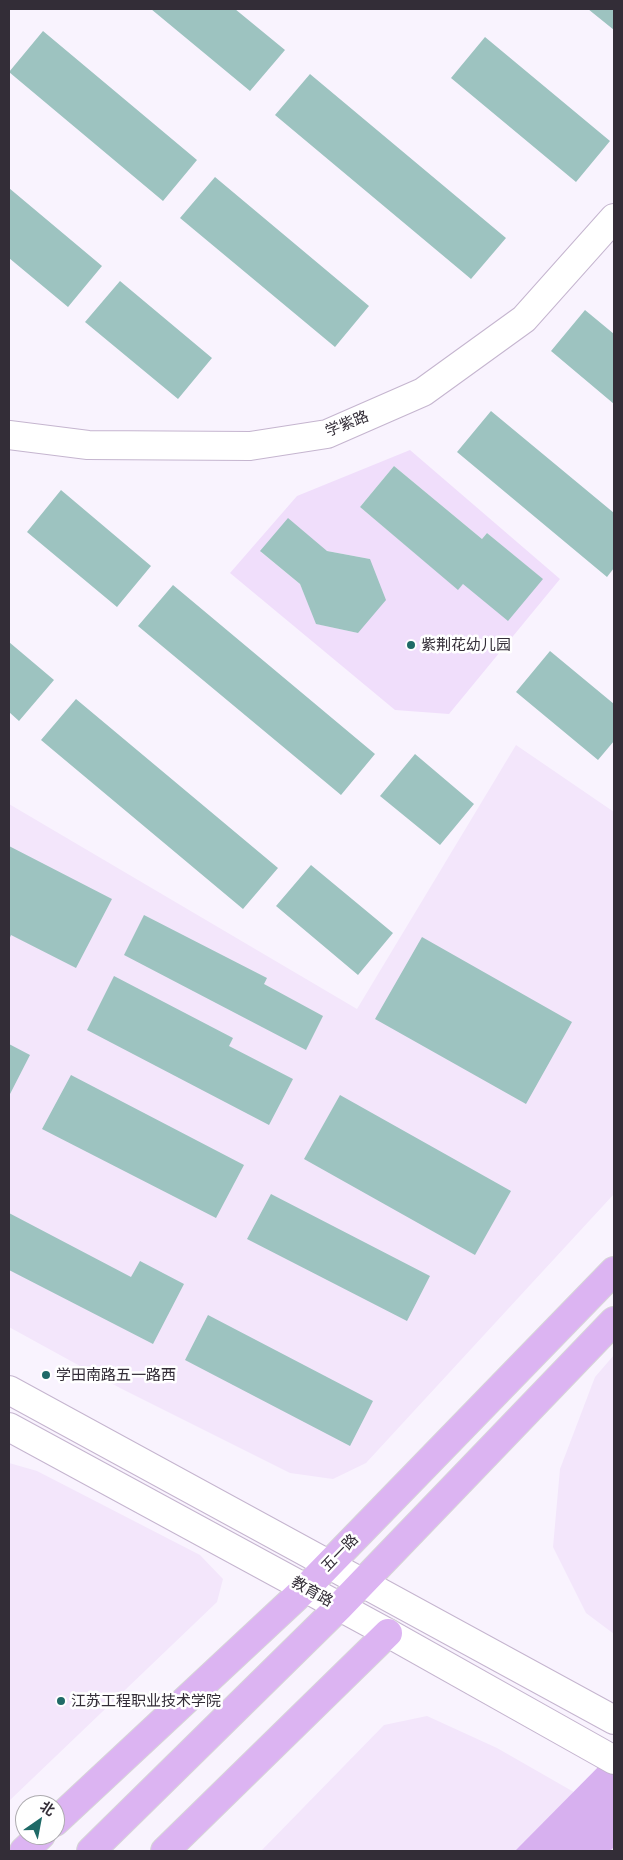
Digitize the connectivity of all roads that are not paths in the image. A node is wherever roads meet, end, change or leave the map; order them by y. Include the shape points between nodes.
1 (614, 218) edge
2 (9, 436) edge
3 (614, 1271) edge
4 (614, 1321) edge
5 (9, 1390) edge
6 (9, 1426) edge
7 (329, 1564) junction
8 (363, 1583) junction
9 (306, 1588) junction
10 (339, 1607) junction
11 (388, 1633) junction
12 (614, 1720) edge
13 (604, 1754) edge
14 (65, 1813) edge
15 (91, 1851) edge
16 (165, 1851) edge

1 - 2 street, 学紫路 via 524,319 423,392 327,434 250,446 88,445
3 - 7 main road, 五一路
4 - 8 main road
5 - 7 street
6 - 9 street, 教育路
7 - 8 street
7 - 9 main road, 五一路
8 - 10 main road
8 - 12 street
9 - 10 street, 教育路
9 - 14 main road, 五一路
10 - 11 street, 教育路
10 - 15 main road
11 - 13 street, 教育路
11 - 16 main road

